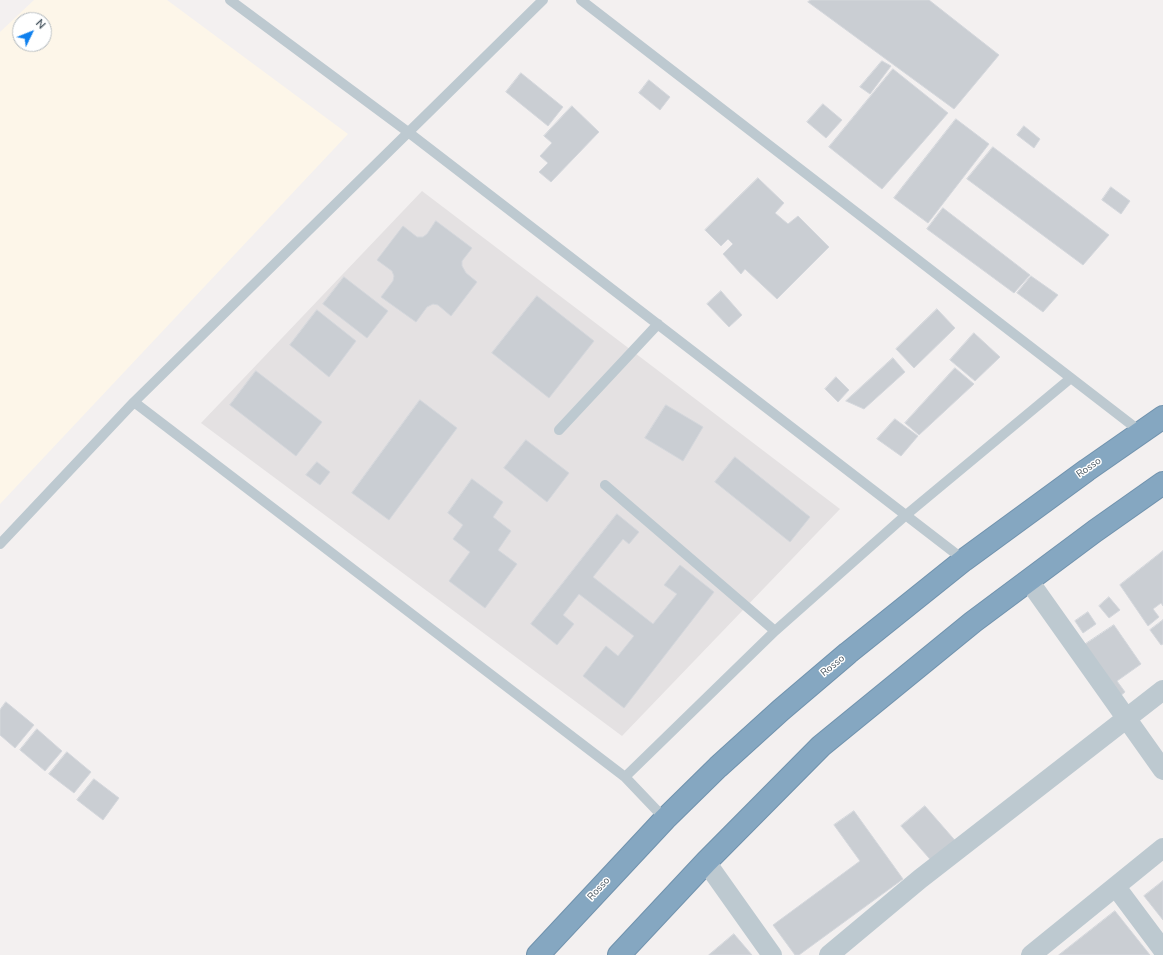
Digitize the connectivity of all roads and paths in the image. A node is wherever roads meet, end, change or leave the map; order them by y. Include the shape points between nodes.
1 (230, 0) edge
2 (543, 0) edge
3 (581, 0) edge
4 (408, 132) junction
5 (658, 324) junction
6 (1071, 378) junction
7 (134, 402) junction
8 (1163, 417) edge
9 (559, 430) dead end
10 (1141, 432) junction
11 (1163, 483) edge
12 (605, 485) dead end
13 (906, 515) junction
14 (0, 544) edge
15 (964, 560) junction
16 (1029, 581) junction
17 (775, 631) junction
18 (1163, 690) edge
19 (1127, 717) junction
20 (1163, 770) edge
21 (625, 777) junction
22 (665, 819) junction
23 (1163, 848) edge
24 (706, 862) junction
25 (1116, 887) junction
26 (1163, 950) edge
27 (538, 955) edge
28 (619, 955) edge
29 (772, 955) edge
30 (829, 955) edge
31 (1031, 955) edge

1 - 4 lane
2 - 4 lane
3 - 6 lane
4 - 5 lane
4 - 7 lane
5 - 9 lane
5 - 13 lane
6 - 10 lane
6 - 13 lane
7 - 14 lane
7 - 21 lane
8 - 10 highway, Rosso
10 - 15 highway, Rosso
11 - 16 highway
12 - 17 lane
13 - 15 lane
13 - 17 lane
15 - 22 highway, Rosso via 787,704
16 - 19 street
16 - 24 highway via 973,622 821,746
17 - 21 lane
18 - 19 street
19 - 20 street
19 - 30 street via 920,879
21 - 22 lane
22 - 27 highway, Rosso
23 - 25 street
24 - 28 highway
24 - 29 street
25 - 26 street
25 - 31 street

